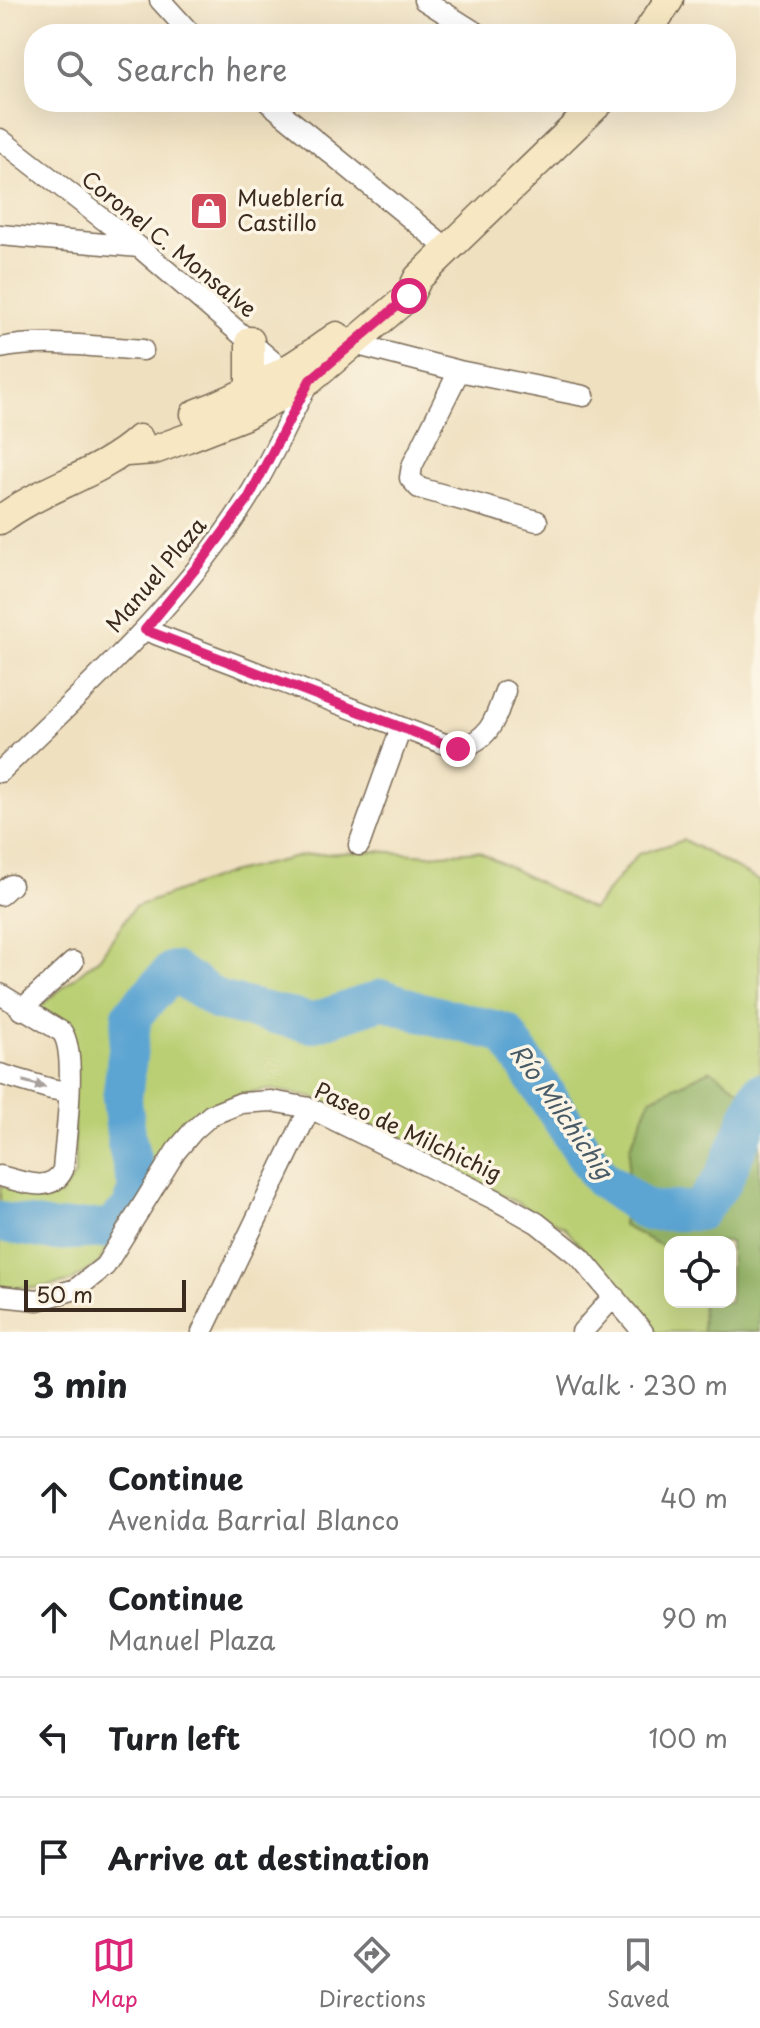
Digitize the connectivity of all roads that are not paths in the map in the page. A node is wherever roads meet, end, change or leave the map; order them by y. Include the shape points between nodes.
1 (160, 0) edge
2 (424, 0) edge
3 (669, 0) edge
4 (182, 24) edge
5 (462, 24) edge
6 (653, 24) edge
7 (280, 112) edge
8 (585, 112) edge
9 (0, 139) edge
10 (0, 235) edge
11 (139, 247) junction
12 (448, 249) junction
13 (418, 278) junction
14 (250, 341) junction
15 (354, 344) junction
16 (0, 348) edge
17 (143, 350) dead end
18 (459, 371) junction
19 (297, 375) junction
20 (250, 390) junction
21 (584, 396) dead end
22 (126, 452) junction
23 (0, 520) edge
24 (537, 521) dead end
25 (145, 630) junction
26 (505, 691) dead end
27 (401, 728) junction
28 (0, 772) edge
29 (359, 845) dead end
30 (73, 962) dead end
31 (0, 994) edge
32 (21, 1010) junction
33 (0, 1074) edge
34 (69, 1092) junction
35 (310, 1108) junction
36 (0, 1176) edge
37 (0, 1296) edge
38 (614, 1296) junction
39 (202, 1332) edge
40 (582, 1332) edge
41 (643, 1332) edge

1 - 4 street
2 - 5 street
3 - 6 street
7 - 12 street
8 - 12 street
9 - 11 street, Coronel C. Monsalve
10 - 11 street
11 - 14 street, Coronel C. Monsalve
12 - 13 street
13 - 15 street via 409,296
13 - 19 street via 401,284 314,353
14 - 19 street, Coronel C. Monsalve
14 - 20 street
15 - 18 street
15 - 19 street
16 - 17 street
18 - 21 street
18 - 24 street via 410,478 419,488
19 - 20 street
19 - 22 street via 243,416 154,450
19 - 25 street, Manuel Plaza via 248,499
20 - 22 street via 145,434
22 - 23 street
25 - 27 street
25 - 28 street, Manuel Plaza
26 - 27 street via 494,724 476,744 458,749
27 - 29 street
30 - 32 street
31 - 32 street
32 - 34 street via 68,1040
33 -> 34 street
34 - 36 street via 60,1177 38,1185
35 - 37 street, Paseo de Milchichig via 271,1101 241,1103 211,1115 176,1151 105,1266 76,1289 38,1300
35 - 38 street, Paseo de Milchichig via 537,1223 581,1258
35 - 39 street
38 - 40 street
38 - 41 street, Paseo de Milchichig

